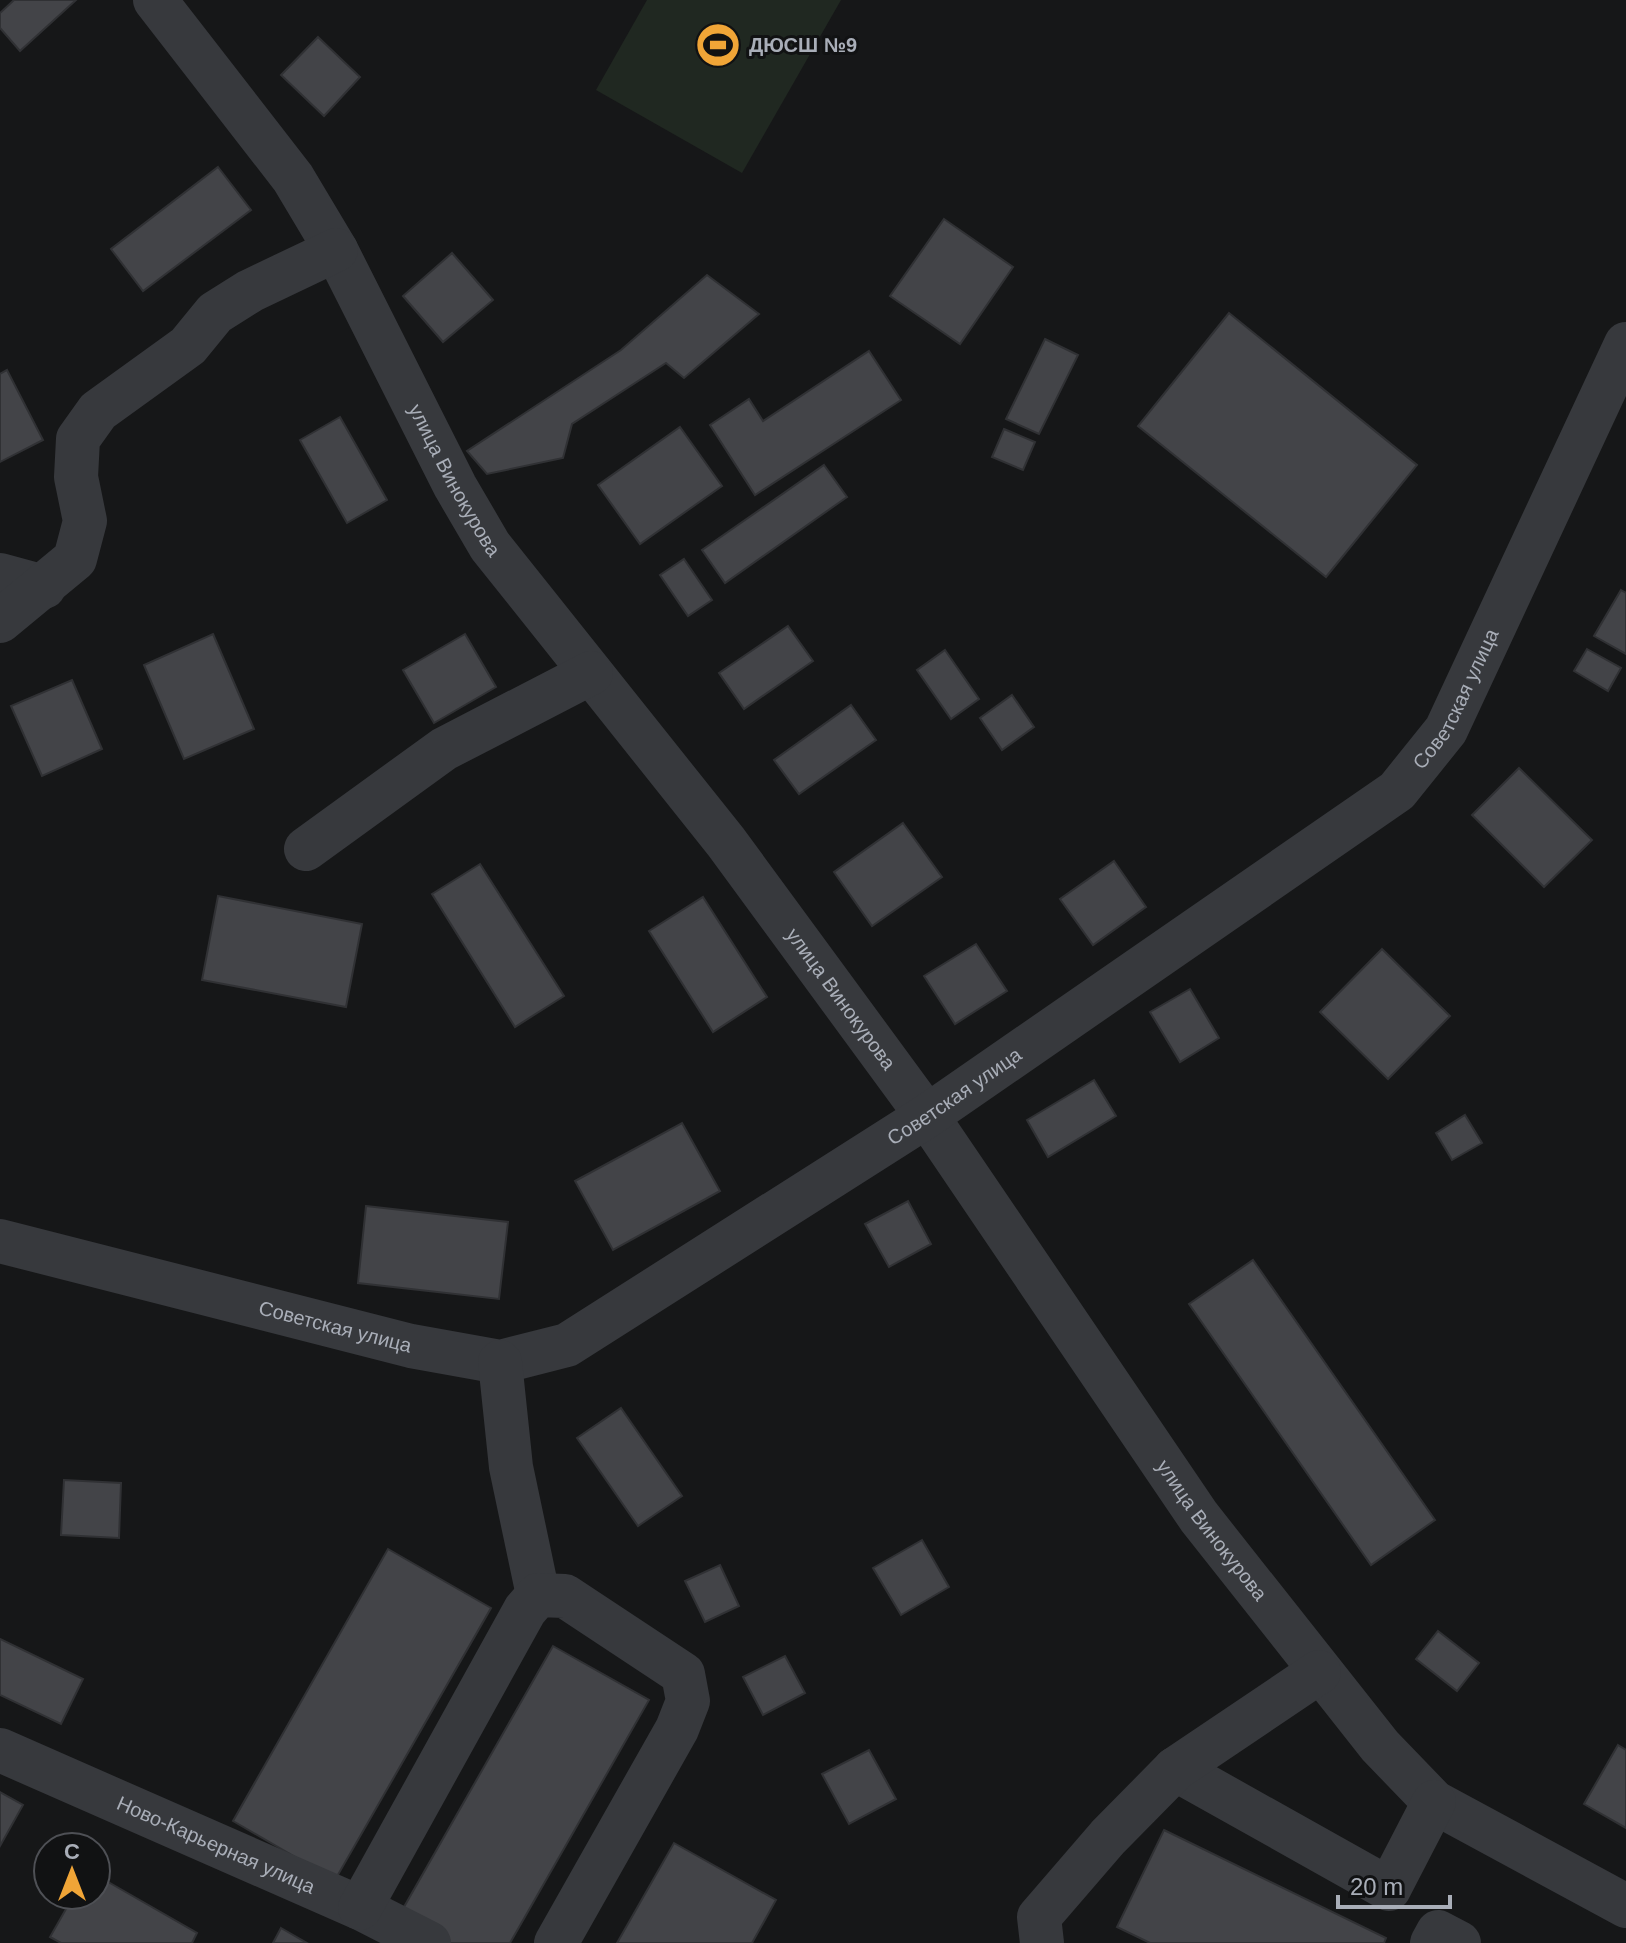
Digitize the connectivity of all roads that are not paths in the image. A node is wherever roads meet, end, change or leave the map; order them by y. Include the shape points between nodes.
1 (155, 0) edge
2 (336, 250) junction
3 (1626, 344) edge
4 (0, 575) edge
5 (44, 587) junction
6 (0, 621) edge
7 (591, 673) junction
8 (306, 849) dead end
9 (927, 1116) junction
10 (0, 1241) edge
11 (500, 1362) junction
12 (538, 1595) junction
13 (1319, 1672) junction
14 (0, 1750) edge
15 (1175, 1769) junction
16 (1434, 1802) junction
17 (1626, 1906) edge
18 (360, 1908) junction
19 (426, 1942) edge
20 (556, 1943) edge
21 (1042, 1943) edge
22 (1432, 1943) edge
23 (1459, 1943) edge

1 - 2 street, улица Винокурова via 293,178
2 - 5 street via 215,313 188,346 98,411 78,439 76,477 85,521 75,559
2 - 7 street, улица Винокурова via 490,546
3 - 9 street, Советская улица via 1446,730 1397,791
4 - 5 street
5 - 6 street
7 - 8 street via 444,749
7 - 9 street, улица Винокурова via 726,842
9 - 11 street, Советская улица via 567,1345
9 - 13 street, улица Винокурова via 1199,1517
10 - 11 street, Советская улица via 411,1346
11 - 12 street via 511,1467
12 - 18 street
12 - 20 street via 565,1596 683,1674 688,1701
13 - 15 street
13 - 16 street, улица Винокурова
14 - 18 street, Ново-Карьерная улица
15 - 16 street via 1389,1889
15 - 21 street via 1039,1917
16 - 17 street, улица Винокурова
18 - 19 street, Ново-Карьерная улица
22 - 23 street via 1438,1932

